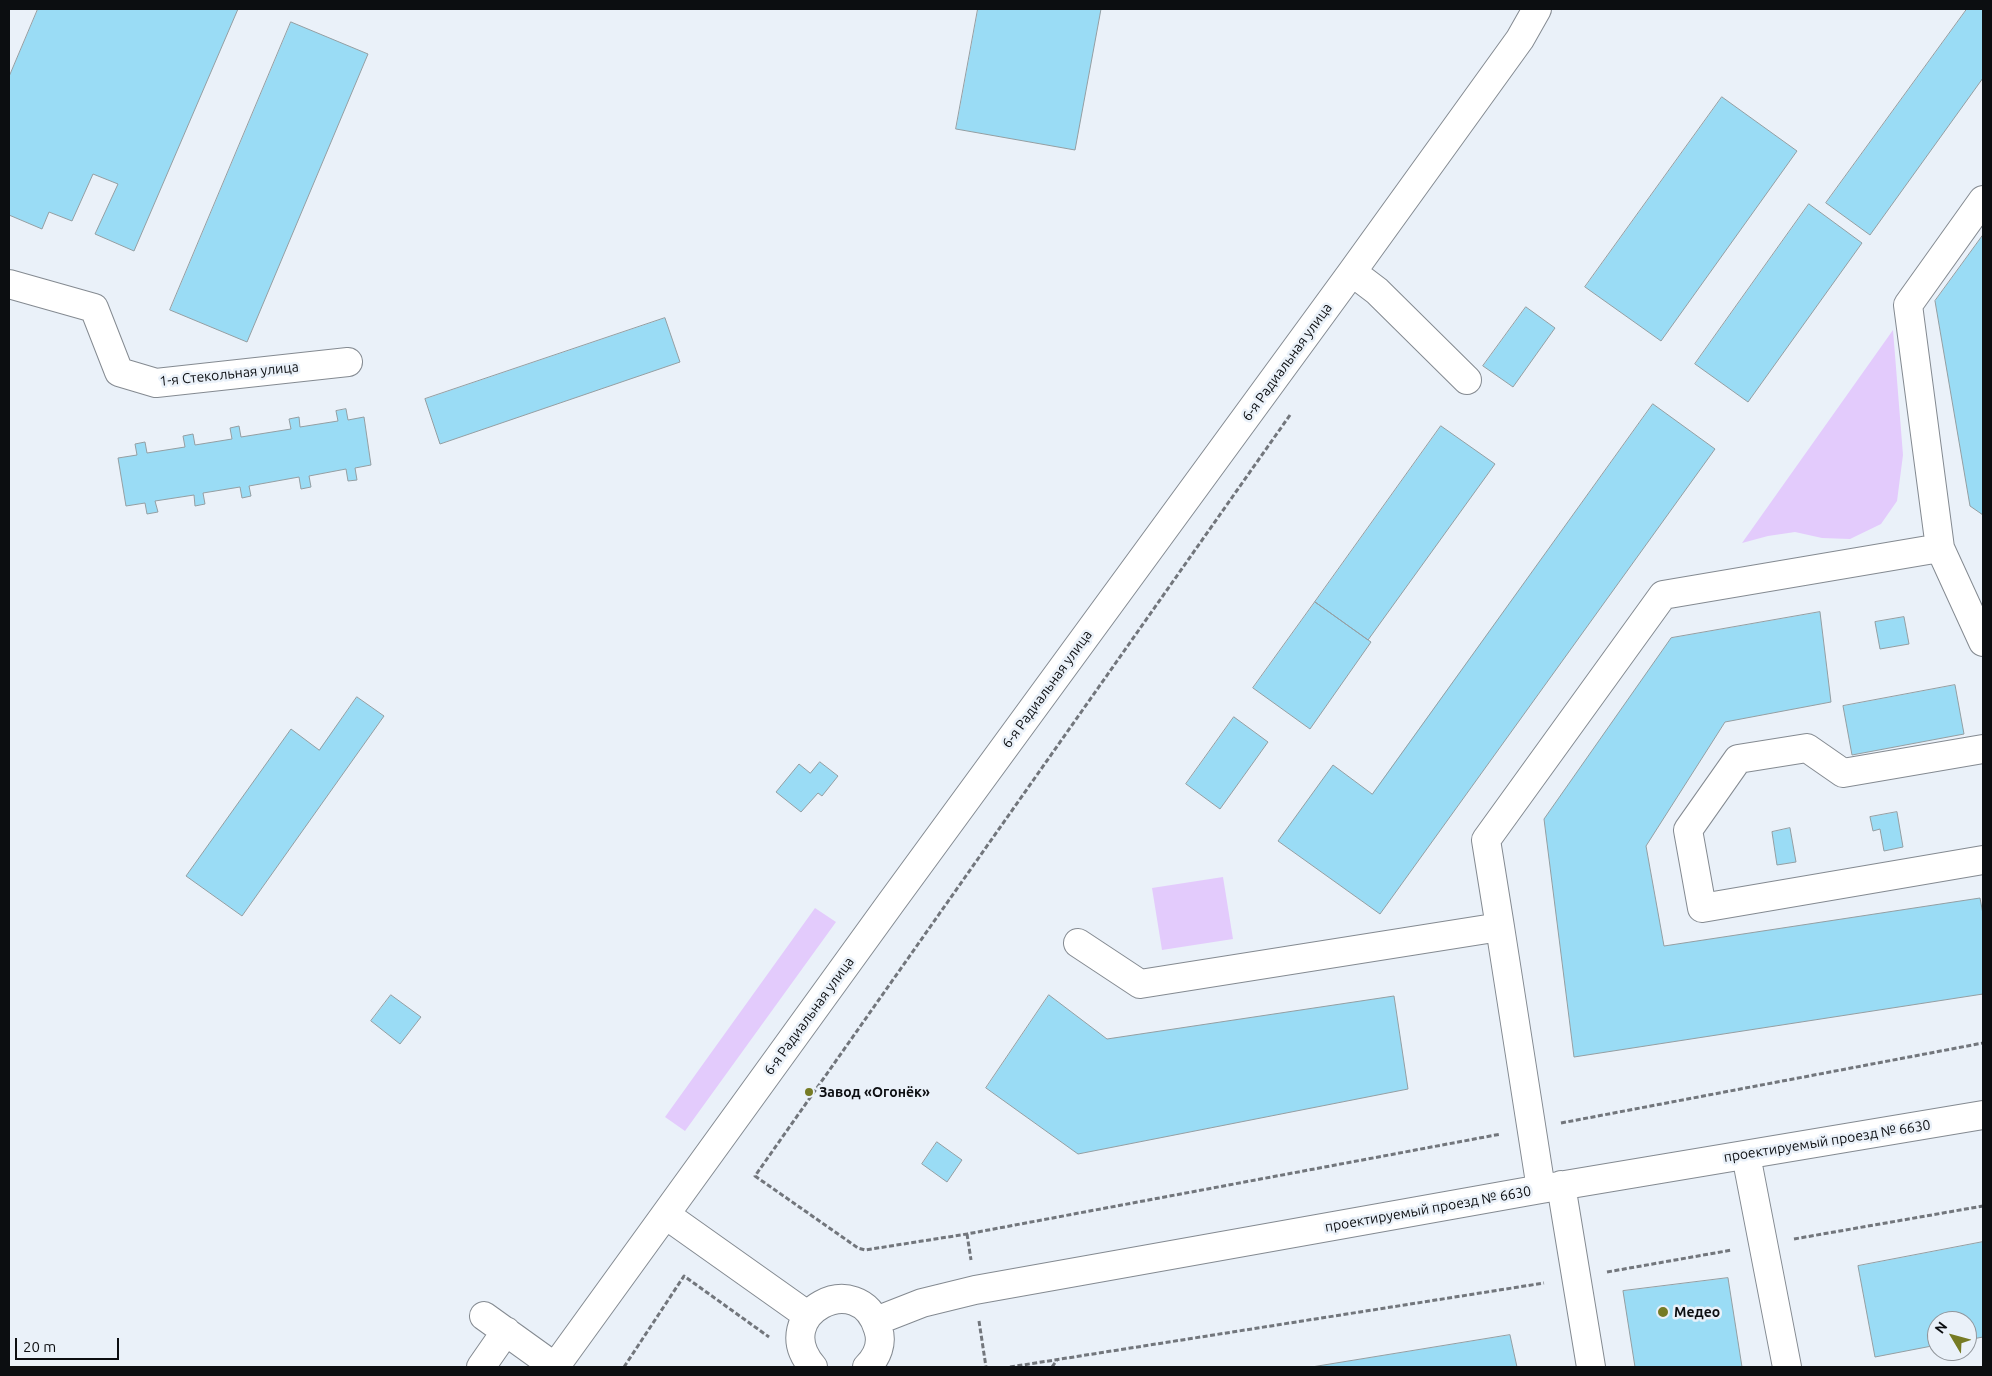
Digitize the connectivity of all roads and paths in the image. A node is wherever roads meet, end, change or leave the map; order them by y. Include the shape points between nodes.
1 (1537, 9) edge
2 (1983, 200) edge
3 (1352, 272) junction
4 (9, 284) edge
5 (348, 362) dead end
6 (1467, 380) dead end
7 (1292, 412) dead end
8 (1940, 548) junction
9 (1981, 631) edge
10 (1983, 749) edge
11 (1983, 860) edge
12 (1500, 927) junction
13 (1078, 944) dead end
14 (1983, 1043) edge
15 (1983, 1116) edge
16 (1531, 1128) junction
17 (1746, 1155) junction
18 (1551, 1187) junction
19 (1983, 1206) edge
20 (666, 1215) junction
21 (1764, 1244) junction
22 (1577, 1277) junction
23 (484, 1316) dead end
24 (807, 1316) junction
25 (876, 1320) junction
26 (506, 1331) junction
27 (771, 1339) dead end
28 (1057, 1360) junction
29 (481, 1367) edge
30 (555, 1367) edge
31 (624, 1367) edge
32 (813, 1367) edge
33 (867, 1367) edge
34 (1010, 1367) edge
35 (1052, 1367) edge
36 (1591, 1367) edge
37 (1787, 1367) edge

1 - 3 street, 6-я Радиальная улица via 1520,39
2 - 8 street via 1908,305
3 - 6 street via 1377,291
3 - 20 street, 6-я Радиальная улица
4 - 5 street, 1-я Стекольная улица via 94,308 119,372 156,383
7 - 16 path via 755,1176 865,1250
8 - 9 street
8 - 12 street via 1663,595 1486,840
10 - 11 street via 1843,773 1807,748 1738,759 1688,830 1702,908
12 - 13 street via 1140,984
12 - 16 street
14 - 16 path
15 - 17 street, проектируемый проезд № 6630
16 - 18 street
17 - 18 street, проектируемый проезд № 6630
17 - 21 street
18 - 22 street
18 - 25 street, проектируемый проезд № 6630 via 975,1290 922,1303
19 - 21 path
20 - 24 street
20 - 30 street, 6-я Радиальная улица
21 - 22 path
21 - 37 street
22 - 28 path
22 - 36 street
23 - 26 street
24 - 25 street via 829,1300 843,1298 868,1309
24 - 32 street via 801,1342 804,1355
25 - 33 street via 879,1347
26 - 29 street
26 - 30 street
27 - 31 path via 684,1276
28 - 34 path
28 - 35 path

